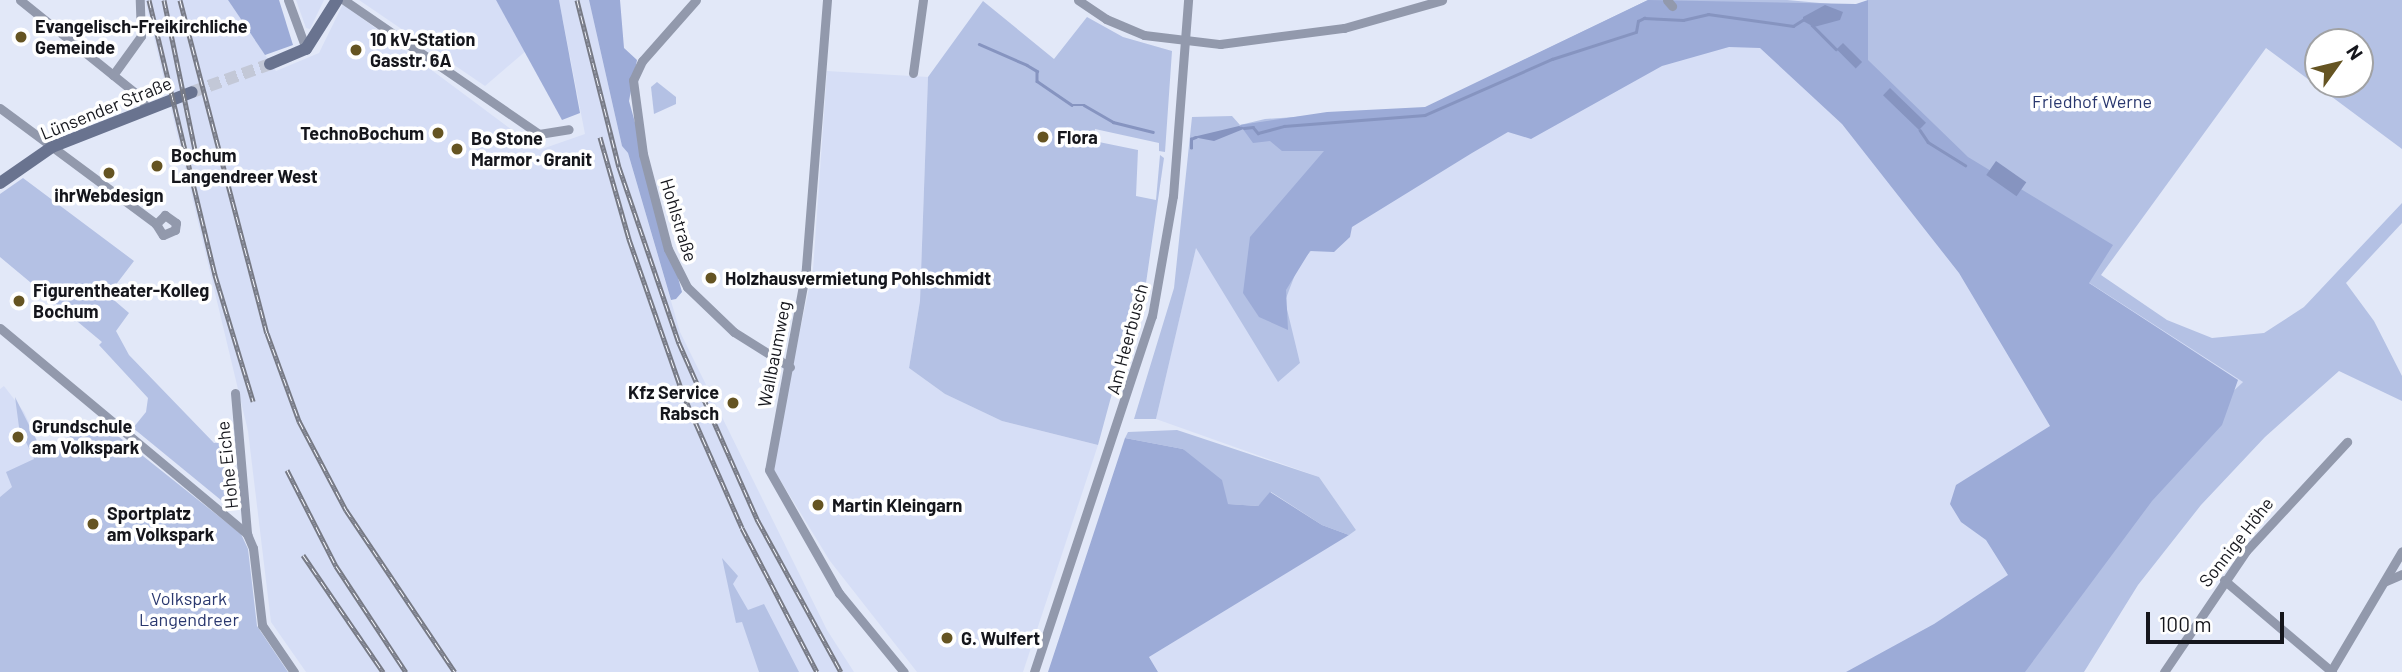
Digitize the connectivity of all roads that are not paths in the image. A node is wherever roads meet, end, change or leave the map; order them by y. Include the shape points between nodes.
1 (20, 0) edge
2 (140, 0) edge
3 (288, 0) edge
4 (337, 0) edge
5 (344, 0) edge
6 (695, 0) edge
7 (827, 0) edge
8 (922, 0) edge
9 (1078, 0) edge
10 (1188, 0) edge
11 (1442, 0) edge
12 (1185, 42) junction
13 (306, 49) junction
14 (270, 64) tunnel mouth
15 (913, 73) dead end
16 (113, 75) junction
17 (192, 92) tunnel mouth
18 (0, 108) edge
19 (147, 109) junction
20 (569, 129) dead end
21 (52, 147) junction
22 (3, 177) edge
23 (156, 224) dead end
24 (0, 328) edge
25 (790, 367) junction
26 (234, 393) dead end
27 (2347, 442) dead end
28 (247, 534) junction
29 (2402, 551) edge
30 (2402, 574) edge
31 (2224, 580) junction
32 (2384, 582) junction
33 (294, 672) edge
34 (904, 672) edge
35 (1034, 672) edge
36 (2164, 672) edge
37 (2332, 672) edge

1 - 16 street
2 - 16 street via 141,36
3 - 13 street
4 - 13 street
5 - 20 street via 539,134
6 - 25 street, Hohlstraße via 635,71 633,91 643,154 679,274 742,339
7 - 25 street, Wallbaumweg via 806,270
8 - 15 street
9 - 12 street via 1125,29
10 - 12 street, Am Heerbusch
11 - 12 street via 1317,33 1220,44
12 - 35 street, Am Heerbusch via 1173,195 1152,316
13 - 14 street
16 - 19 street via 139,96
17 - 19 street, Lünsender Straße
18 - 21 street
19 - 21 street, Lünsender Straße
21 - 22 street, Lünsender Straße
21 - 23 street
24 - 28 street, Hohe Eiche
25 - 34 street, Wallbaumweg via 768,457 774,486 843,599
26 - 28 street, Hohe Eiche
27 - 31 street, Sonnige Höhe via 2284,505
28 - 33 street, Hohe Eiche via 253,548 262,625
29 - 32 street
30 - 32 street
31 - 36 street, Sonnige Höhe
31 - 37 street
32 - 37 street

